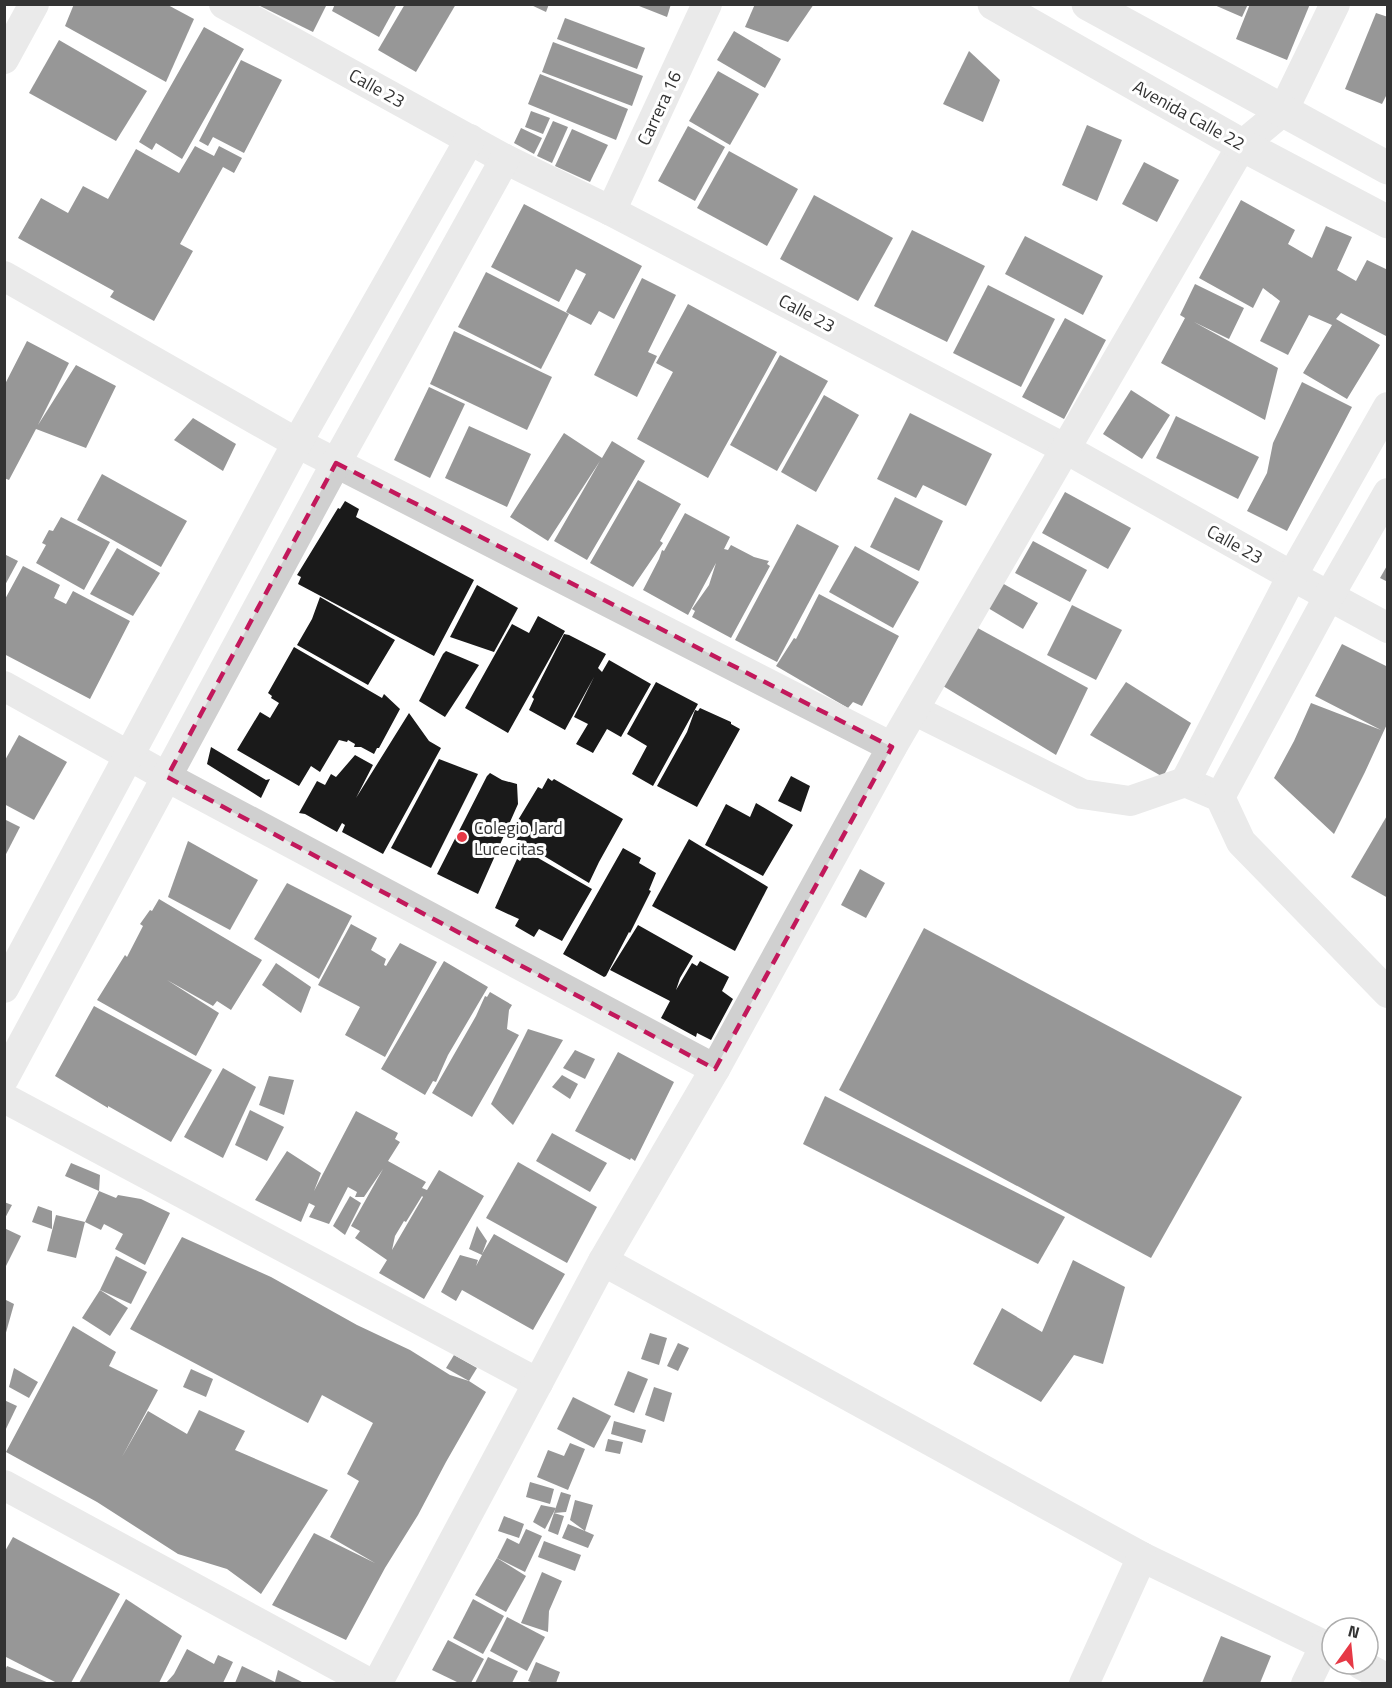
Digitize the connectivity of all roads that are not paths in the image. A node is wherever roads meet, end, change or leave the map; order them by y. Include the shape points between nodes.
1 (34, 4) edge
2 (224, 4) edge
3 (707, 4) edge
4 (994, 4) edge
5 (1088, 4) edge
6 (1335, 4) edge
7 (4, 59) edge
8 (1282, 111) junction
9 (470, 139) junction
10 (1242, 145) junction
11 (505, 159) junction
12 (1388, 168) edge
13 (611, 211) junction
14 (1388, 222) edge
15 (4, 276) edge
16 (1388, 408) edge
17 (297, 443) junction
18 (1064, 448) junction
19 (336, 463) junction
20 (1388, 493) edge
21 (1292, 576) junction
22 (1329, 596) junction
23 (1388, 628) edge
24 (4, 686) edge
25 (914, 710) junction
26 (892, 747) junction
27 (130, 756) junction
28 (167, 777) junction
29 (1185, 782) junction
30 (1220, 797) junction
31 (4, 988) edge
32 (1388, 993) edge
33 (715, 1069) junction
34 (4, 1078) edge
35 (4, 1098) edge
36 (603, 1261) junction
37 (538, 1383) junction
38 (4, 1485) edge
39 (1142, 1557) junction
40 (1320, 1643) edge
41 (1320, 1660) edge
42 (371, 1683) edge
43 (377, 1683) edge
44 (1083, 1683) edge
45 (1306, 1683) edge

1 - 7 street
2 - 9 street, Calle 23
3 - 13 street, Carrera 16
4 - 10 street, Avenida Calle 22
5 - 8 street
6 - 8 street
8 - 10 street
8 - 12 street
9 - 11 street, Calle 23
9 - 17 street
10 - 14 street, Avenida Calle 22
10 - 18 street
11 - 13 street, Calle 23
11 - 19 street
13 - 18 street, Calle 23
15 - 17 street
16 - 21 street
17 - 19 street
17 - 27 street
18 - 21 street, Calle 23
18 - 25 street
19 - 26 street
19 - 28 street
20 - 22 street
21 - 22 street, Calle 23
21 - 29 street
22 - 23 street, Calle 23
22 - 30 street
24 - 27 street
25 - 26 street
25 - 29 street via 1082,794 1130,801
26 - 33 street
27 - 28 street
27 - 31 street
28 - 33 street
28 - 34 street
29 - 30 street
30 - 32 street via 1241,842
33 - 36 street
35 - 37 street
36 - 37 street
36 - 39 street
37 - 43 street
38 - 42 street
39 - 40 street
39 - 44 street
41 - 45 street

